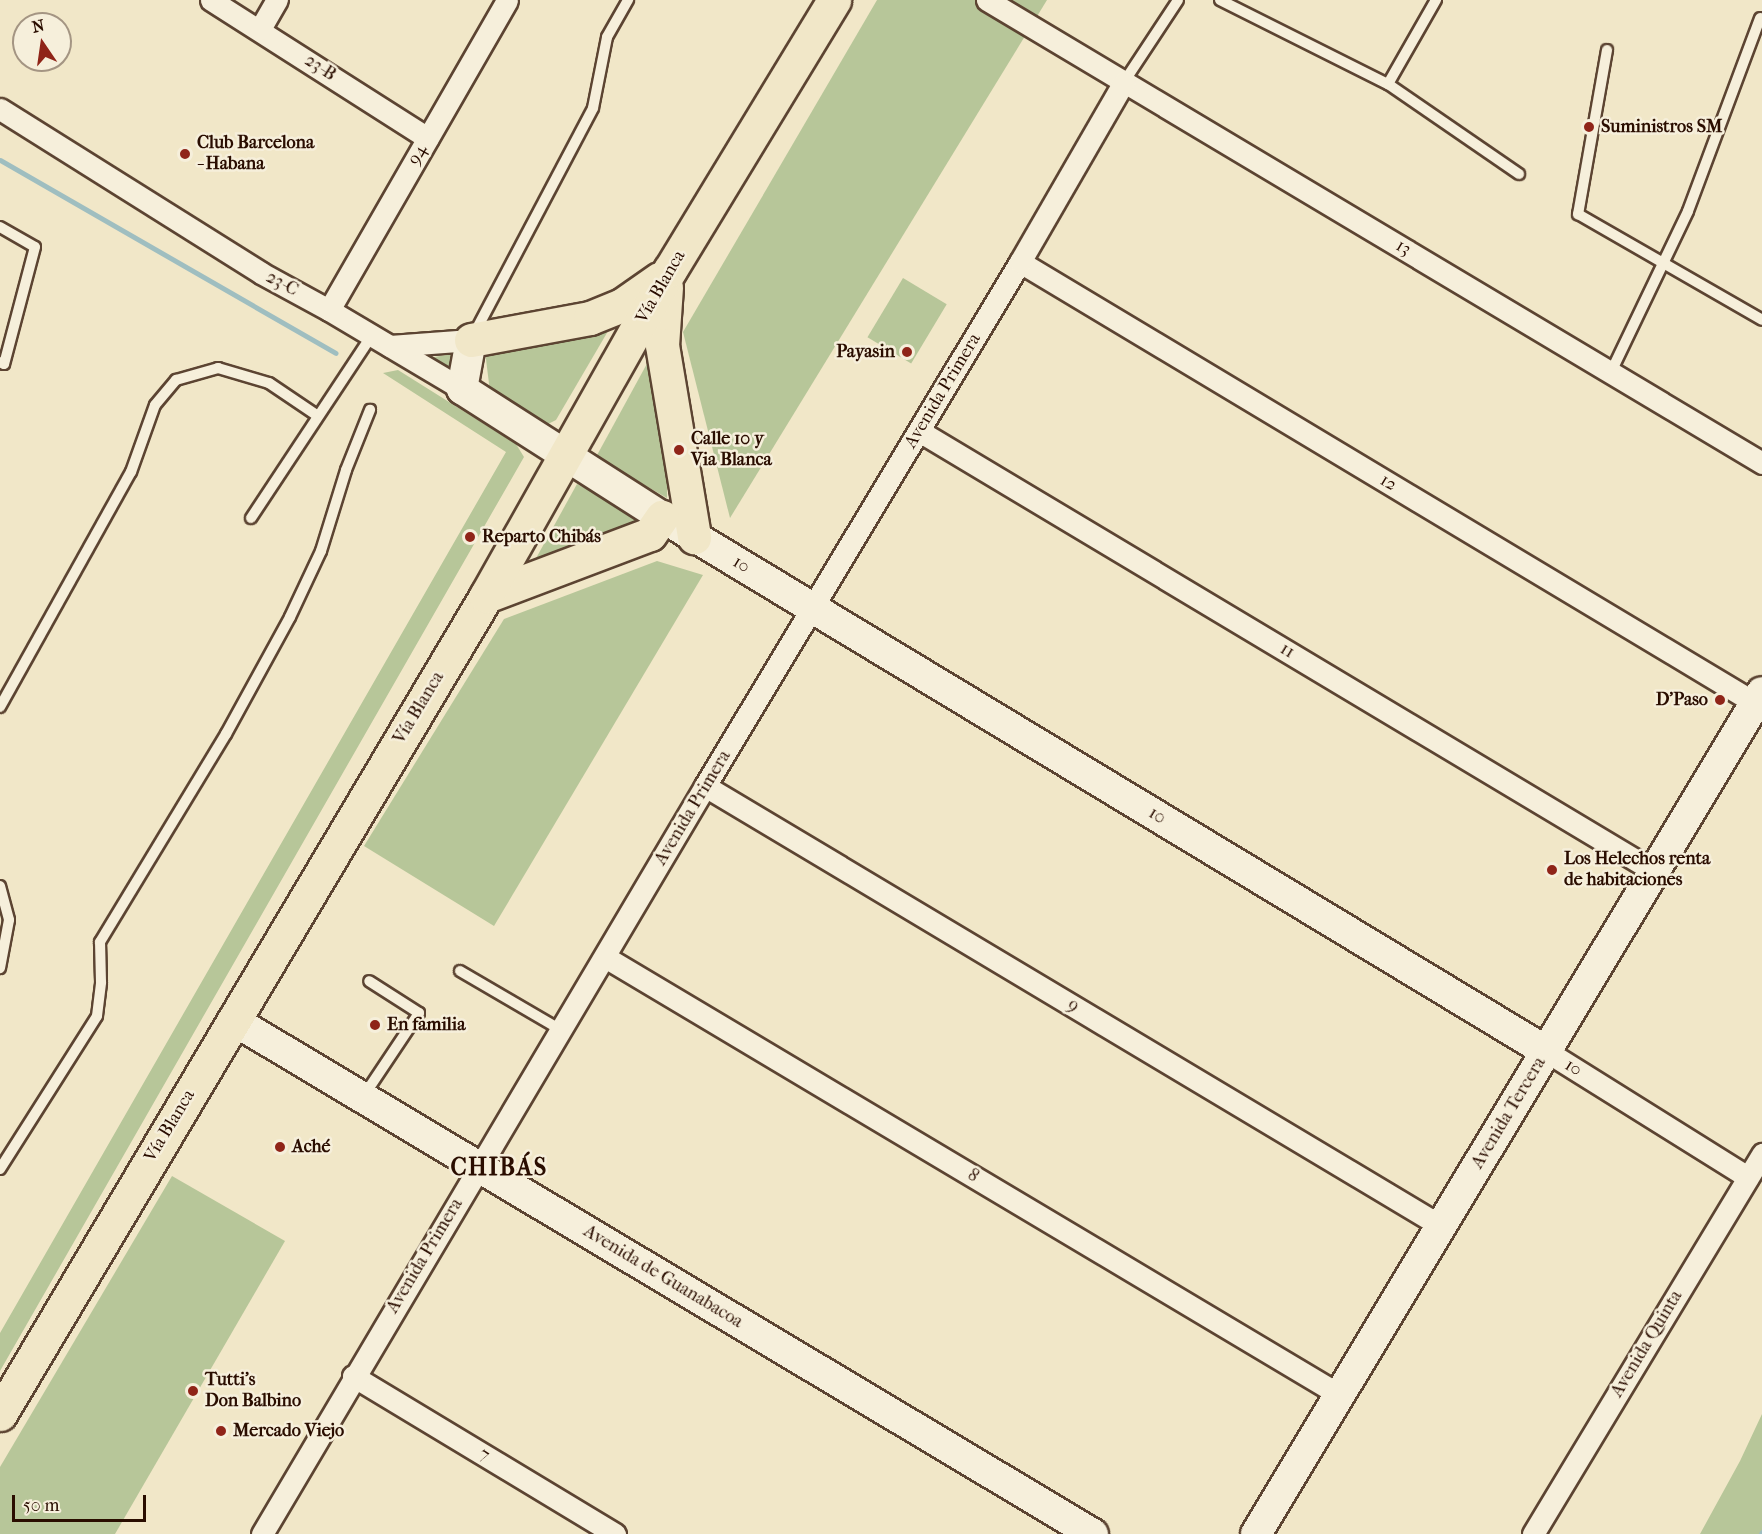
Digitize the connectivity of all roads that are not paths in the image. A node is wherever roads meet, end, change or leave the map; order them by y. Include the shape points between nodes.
1 (211, 0) edge
2 (277, 0) edge
3 (507, 0) edge
4 (628, 0) edge
5 (834, 0) edge
6 (987, 0) edge
7 (1178, 0) edge
8 (1220, 0) edge
9 (1436, 0) edge
10 (1760, 18) dead end
11 (260, 29) junction
12 (1607, 50) dead end
13 (1124, 82) junction
14 (1388, 84) junction
15 (0, 109) edge
16 (428, 138) junction
17 (1519, 174) dead end
18 (0, 227) edge
19 (1020, 262) junction
20 (1663, 262) junction
21 (670, 270) junction
22 (329, 310) junction
23 (1762, 320) edge
24 (471, 340) junction
25 (380, 342) junction
26 (0, 363) edge
27 (1611, 372) junction
28 (462, 389) junction
29 (370, 410) dead end
30 (318, 416) junction
31 (919, 431) junction
32 (565, 456) junction
33 (1762, 463) edge
34 (252, 518) dead end
35 (662, 518) junction
36 (694, 537) junction
37 (486, 596) junction
38 (813, 609) junction
39 (1759, 697) edge
40 (0, 707) edge
41 (705, 786) junction
42 (1654, 871) junction
43 (0, 886) edge
44 (605, 957) junction
45 (0, 968) edge
46 (460, 971) dead end
47 (369, 981) dead end
48 (233, 1020) junction
49 (561, 1030) junction
50 (1546, 1051) junction
51 (363, 1097) junction
52 (1762, 1154) edge
53 (479, 1166) junction
54 (0, 1169) edge
55 (1748, 1177) junction
56 (1441, 1226) junction
57 (353, 1376) junction
58 (1340, 1395) junction
59 (0, 1414) edge
60 (262, 1534) edge
61 (615, 1534) edge
62 (1093, 1534) edge
63 (1256, 1534) edge
64 (1533, 1534) edge

1 - 11 street, 23-B
2 - 11 street
3 - 16 street, 94
4 - 24 lane via 607,37 592,108
5 - 21 main road, Vía Blanca
6 - 13 street, 13
7 - 13 lane
8 - 14 lane
9 - 14 lane
10 - 20 lane via 1688,211
11 - 16 street, 23-B
12 - 20 lane via 1578,214
13 - 19 street, Avenida Primera
13 - 27 street, 13
14 - 17 lane
15 - 22 street, 23-C via 261,273
16 - 22 street, 94
18 - 26 lane via 35,247 4,364
19 - 31 street, Avenida Primera
19 - 39 street, 12
20 - 23 lane
20 - 27 lane
21 - 24 main road via 622,305 590,318
21 - 32 main road, Vía Blanca
21 - 36 main road via 662,345
22 - 25 street, 23-C
24 - 25 street
24 - 28 street
25 - 28 street, 23-C
25 - 30 lane
27 - 33 street, 13
28 - 32 street, 23-C
29 - 54 lane via 346,470 321,552 290,617 226,734 100,942 97,1016
30 - 34 lane
30 - 40 lane via 269,382 218,368 176,380 155,405 131,472
31 - 38 street, Avenida Primera
31 - 42 street, 11
32 - 35 street, 10
32 - 37 main road, Vía Blanca
35 - 36 street, 10
35 - 37 main road via 650,534
36 - 38 street, 10
37 - 48 main road, Vía Blanca
38 - 41 street, Avenida Primera
38 - 50 street, 10
39 - 42 street, Avenida Tercera
41 - 44 street, Avenida Primera
41 - 56 street, 9
42 - 50 street, Avenida Tercera
43 - 45 lane via 9,920
44 - 49 street, Avenida Primera
44 - 58 street, 8
46 - 49 lane
47 - 51 lane via 418,1013
48 - 51 street, Avenida de Guanabacoa
48 - 59 main road, Vía Blanca
49 - 53 street, Avenida Primera
50 - 55 street, 10
50 - 56 street, Avenida Tercera
51 - 53 street, Avenida de Guanabacoa
52 - 55 street, Avenida Quinta
53 - 57 street, Avenida Primera
53 - 62 street, Avenida de Guanabacoa
55 - 64 street, Avenida Quinta
56 - 58 street, Avenida Tercera
57 - 60 street, Avenida Primera
57 - 61 street, 7
58 - 63 street, Avenida Tercera

